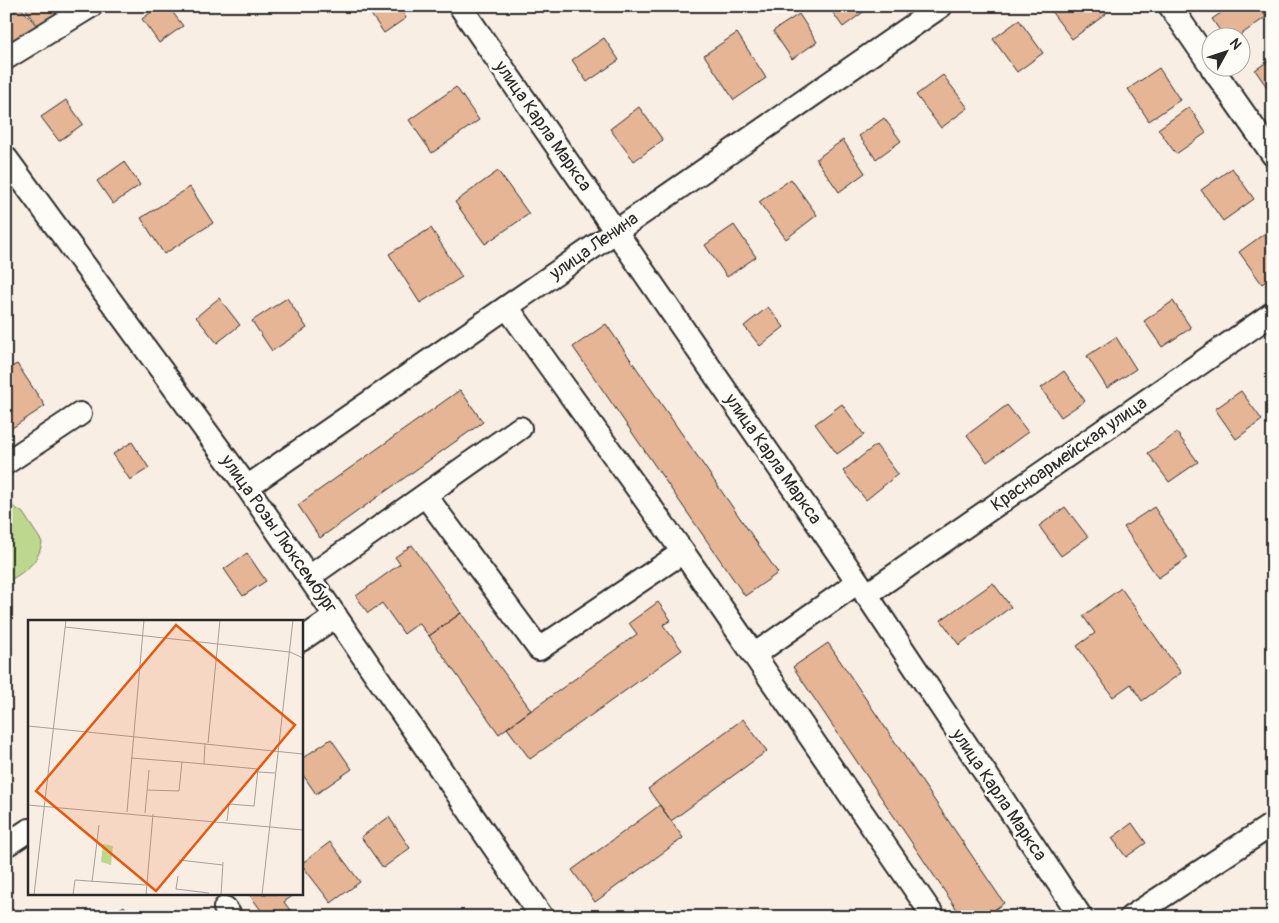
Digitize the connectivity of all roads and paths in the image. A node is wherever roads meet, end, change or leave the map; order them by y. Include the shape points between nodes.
1 (91, 6) edge
2 (460, 6) edge
3 (941, 6) edge
4 (1170, 6) edge
5 (1202, 52) edge
6 (6, 58) edge
7 (1220, 78) edge
8 (1273, 155) edge
9 (6, 158) edge
10 (616, 230) junction
11 (507, 307) junction
12 (1273, 313) edge
13 (80, 414) dead end
14 (520, 428) dead end
15 (6, 463) edge
16 (247, 487) junction
17 (425, 495) junction
18 (683, 552) junction
19 (309, 577) junction
20 (862, 589) junction
21 (336, 616) junction
22 (302, 639) edge
23 (754, 655) junction
24 (1273, 824) edge
25 (28, 831) edge
26 (6, 845) edge
27 (542, 917) edge
28 (934, 917) edge
29 (1081, 917) edge
30 (1131, 917) edge

1 - 6 street
2 - 10 street, улица Карла Маркса
3 - 10 street, улица Ленина
4 - 5 street
7 - 8 street
9 - 16 street, улица Розы Люксембург
10 - 11 street, улица Ленина
10 - 20 street, улица Карла Маркса
11 - 16 street, улица Ленина
11 - 18 street
12 - 20 street, Красноармейская улица
13 - 15 street
14 - 17 street
16 - 19 street, улица Розы Люксембург
17 - 18 street via 539,649
17 - 19 street
18 - 23 street
19 - 21 street, улица Розы Люксембург
20 - 23 street, Красноармейская улица
20 - 29 street, улица Карла Маркса
21 - 22 street
21 - 27 street, улица Розы Люксембург
23 - 28 street
24 - 30 street
25 - 26 street

